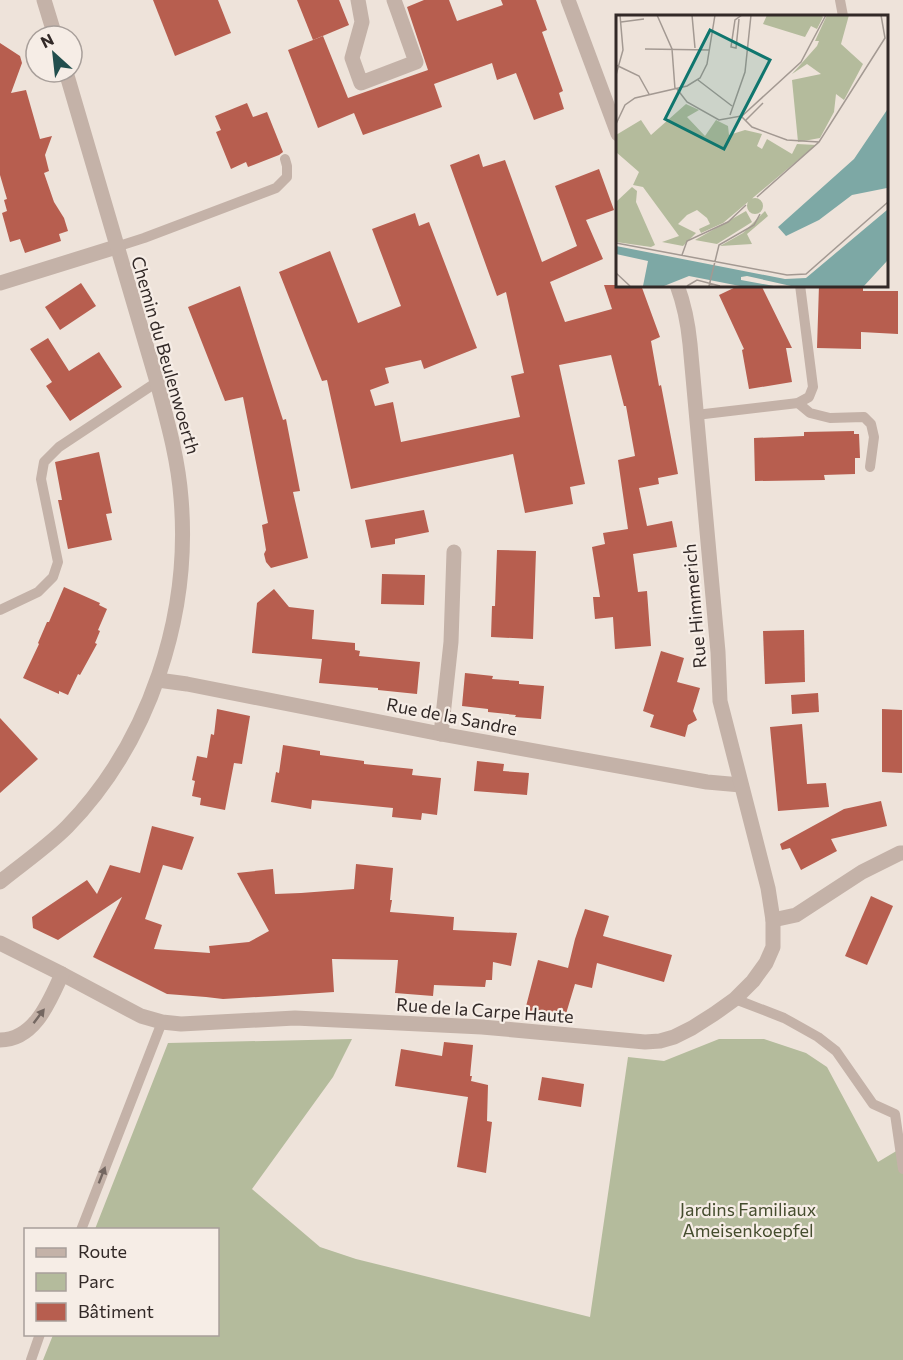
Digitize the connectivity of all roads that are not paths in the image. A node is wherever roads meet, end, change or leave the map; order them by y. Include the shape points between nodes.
1 (44, 0) edge
2 (358, 0) edge
3 (394, 0) edge
4 (568, 0) edge
5 (840, 0) edge
6 (843, 15) edge
7 (51, 24) edge
8 (69, 84) edge
9 (616, 129) edge
10 (285, 159) dead end
11 (116, 247) junction
12 (1, 279) edge
13 (677, 286) edge
14 (800, 286) edge
15 (157, 382) junction
16 (798, 403) junction
17 (696, 415) junction
18 (870, 467) dead end
19 (454, 552) dead end
20 (0, 610) edge
21 (158, 680) junction
22 (441, 734) junction
23 (741, 785) junction
24 (903, 853) edge
25 (0, 882) edge
26 (773, 920) junction
27 (0, 943) edge
28 (62, 974) junction
29 (735, 999) junction
30 (162, 1022) junction
31 (0, 1040) edge
32 (903, 1169) edge
33 (82, 1228) edge
34 (40, 1336) edge
35 (31, 1360) edge

1 - 7 street
2 - 3 street via 362,22 352,58 361,82 416,62
4 - 9 street
5 - 6 lane
8 - 11 street, Chemin du Beulenwoerth
10 - 11 lane via 286,177 276,188
11 - 12 street
11 - 15 street, Chemin du Beulenwoerth
13 - 17 street, Rue Himmerich via 688,321
14 - 16 lane via 813,387 809,397
15 - 20 lane via 59,447 44,462 41,479 58,562 53,577 38,592
15 - 21 street, Chemin du Beulenwoerth via 177,462 183,537 176,606
16 - 17 lane
16 - 18 lane via 810,413 830,418 864,417 872,424
17 - 23 street, Rue Himmerich via 720,701
19 - 22 street via 451,642
21 - 22 street, Rue de la Sandre
21 - 25 street, Chemin du Beulenwoerth via 140,722 94,796 66,828
22 - 23 street, Rue de la Sandre
23 - 26 street, Rue Himmerich
24 - 26 street via 862,872 796,915
26 - 29 street, Rue de la Carpe Haute via 773,947 766,963
27 - 28 street, Rue de la Carpe Haute
28 - 30 street, Rue de la Carpe Haute via 141,1016
31 -> 28 street via 21,1034 37,1021
29 - 30 street, Rue de la Carpe Haute via 674,1037 645,1042 482,1027 294,1017
29 - 32 lane via 784,1018 836,1051 873,1104 895,1114
33 -> 30 lane
34 - 35 lane

